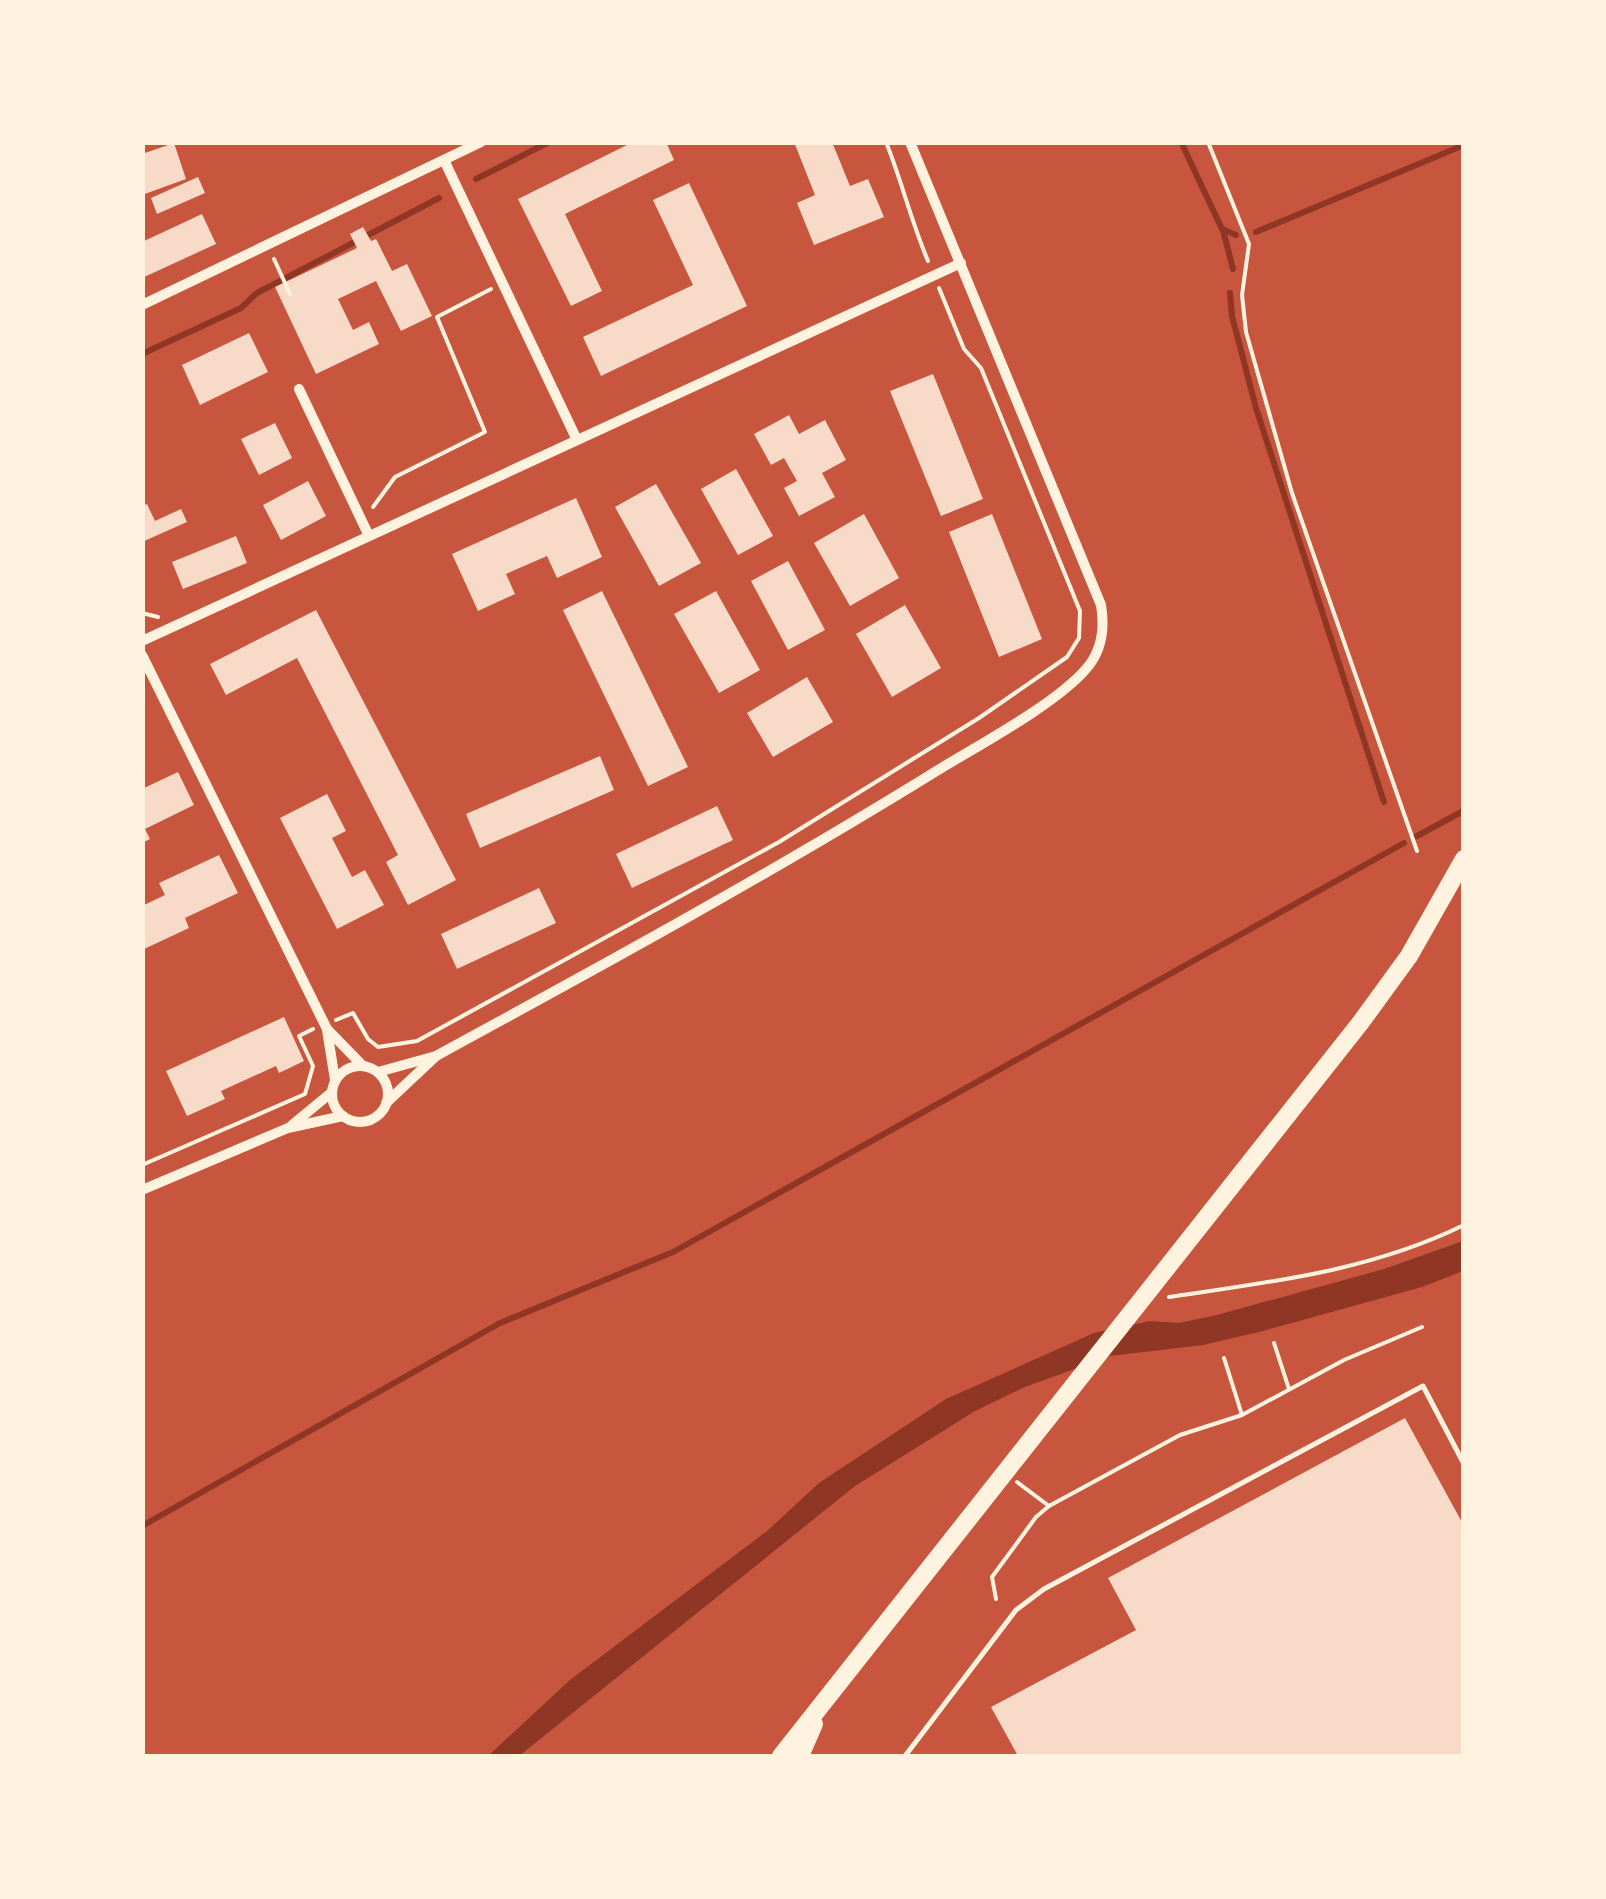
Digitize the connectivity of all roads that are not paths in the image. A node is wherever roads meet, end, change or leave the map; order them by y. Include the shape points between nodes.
1 (481, 142) edge
2 (910, 142) edge
3 (444, 160) junction
4 (961, 263) junction
5 (142, 305) edge
6 (299, 389) dead end
7 (578, 440) junction
8 (369, 536) junction
9 (142, 640) edge
10 (142, 655) edge
11 (1464, 859) edge
12 (326, 1027) junction
13 (436, 1056) junction
14 (362, 1066) junction
15 (378, 1072) junction
16 (334, 1086) junction
17 (386, 1103) junction
18 (343, 1116) junction
19 (288, 1128) junction
20 (142, 1190) edge
21 (1464, 1464) edge
22 (826, 1696) junction
23 (780, 1756) edge
24 (800, 1756) edge
25 (905, 1756) edge

1 - 3 street
2 - 4 street
3 - 5 street
3 - 7 street
4 - 7 street
4 - 13 street via 1101,605 1102,638 1093,660 992,737 794,859
6 - 8 street
7 - 8 street
8 - 9 street
10 - 12 street
11 - 22 main road via 1384,991
12 - 14 street
12 - 16 street
13 - 15 street
13 - 17 street
14 - 15 street
14 - 16 street via 349,1068
15 - 17 street via 388,1088
16 - 18 street
16 - 19 street
17 - 18 street via 368,1121
18 - 19 street
19 - 20 street
21 - 25 lane via 1422,1386 1044,1589 1016,1610
22 - 23 main road
22 - 24 main road

